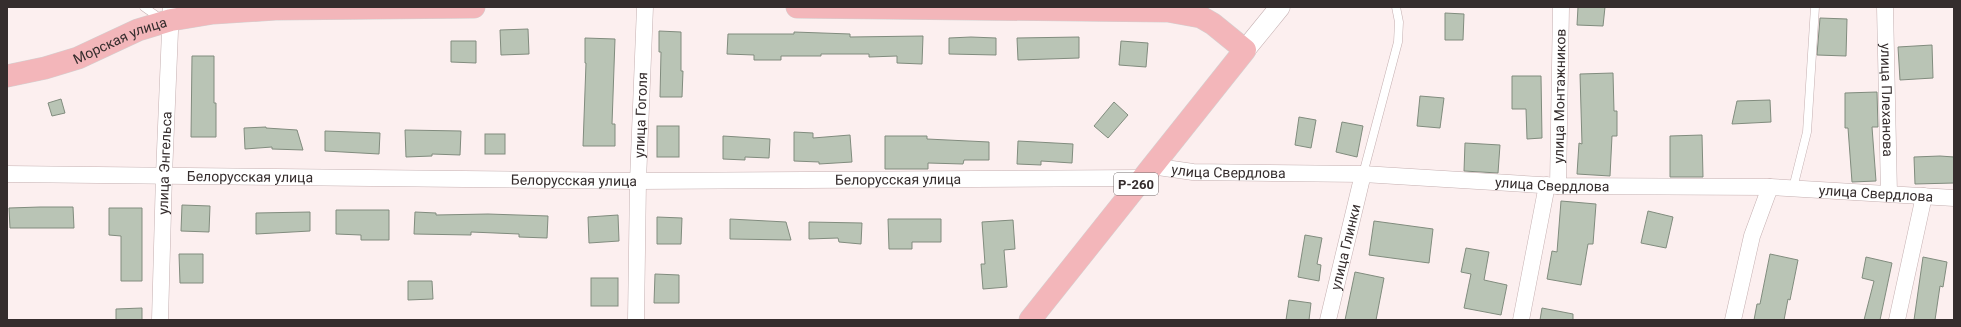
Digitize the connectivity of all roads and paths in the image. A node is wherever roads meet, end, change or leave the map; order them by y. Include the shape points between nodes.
1 (144, 7) edge
2 (474, 7) edge
3 (645, 7) edge
4 (796, 7) edge
5 (1280, 7) edge
6 (1396, 7) edge
7 (1561, 7) edge
8 (1815, 7) edge
9 (1885, 7) edge
10 (1141, 9) edge
11 (169, 16) edge
12 (1245, 50) junction
13 (7, 76) edge
14 (1146, 172) junction
15 (7, 174) edge
16 (1363, 174) junction
17 (164, 175) junction
18 (638, 181) junction
19 (1552, 186) junction
20 (1770, 187) junction
21 (1793, 188) junction
22 (1889, 194) junction
23 (1924, 196) junction
24 (1954, 198) edge
25 (160, 320) edge
26 (636, 320) edge
27 (1030, 320) edge
28 (1328, 320) edge
29 (1521, 320) edge
30 (1733, 320) edge
31 (1897, 320) edge

1 - 11 lane
2 - 11 highway, Морская улица via 275,9
3 - 18 street, улица Гоголя
4 - 10 highway
5 - 12 street
6 - 16 lane via 1399,22 1398,42
7 - 19 street, улица Монтажников
8 - 21 lane via 1808,132
9 - 22 street, улица Плеханова
10 - 12 highway via 1201,17
11 - 13 highway, Морская улица via 78,58
11 - 17 street, улица Энгельса
12 - 14 highway, Р-260
14 - 16 street, улица Свердлова
14 - 18 street, Белорусская улица
14 - 27 highway, Р-260
15 - 17 street, Белорусская улица
16 - 19 street, улица Свердлова
16 - 28 street, улица Глинки
17 - 18 street, Белорусская улица
17 - 25 street, улица Энгельса
18 - 26 street, улица Гоголя
19 - 20 street, улица Свердлова
19 - 29 street, улица Монтажников
20 - 21 street, улица Свердлова
20 - 30 street via 1752,236
21 - 22 street, улица Свердлова
22 - 23 street, улица Свердлова
23 - 24 street, улица Свердлова
23 - 31 street

